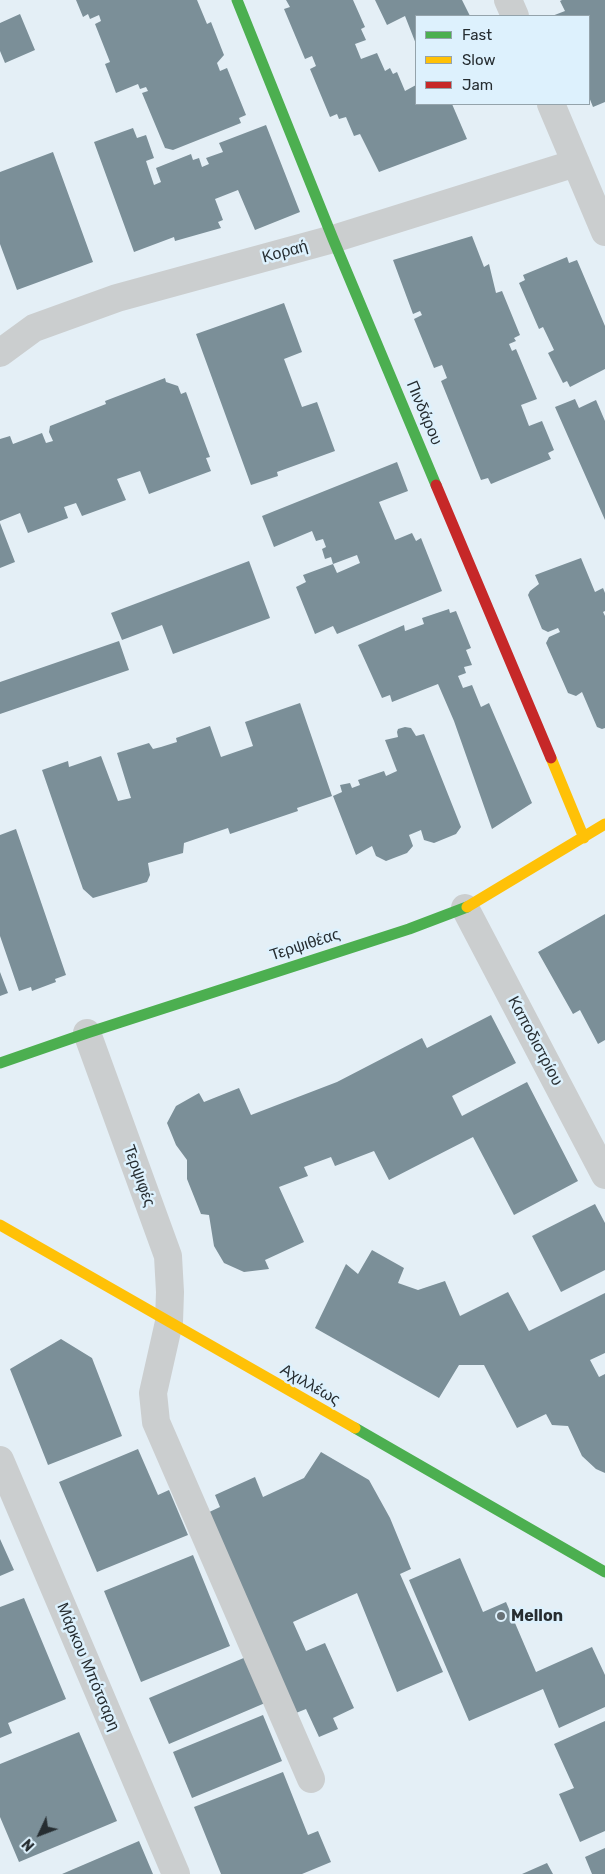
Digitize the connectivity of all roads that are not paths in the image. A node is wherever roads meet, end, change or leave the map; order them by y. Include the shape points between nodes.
1 (237, 0) edge
2 (508, 0) edge
3 (515, 15) edge
4 (552, 105) edge
5 (589, 177) edge
6 (605, 232) edge
7 (333, 239) junction
8 (0, 353) edge
9 (605, 824) edge
10 (584, 838) junction
11 (465, 908) junction
12 (87, 1033) junction
13 (0, 1063) edge
14 (605, 1175) edge
15 (0, 1226) edge
16 (169, 1322) junction
17 (0, 1460) edge
18 (605, 1572) edge
19 (311, 1779) dead end
20 (176, 1874) edge

1 - 7 street, Πινδάρου
2 - 3 street
4 - 5 street
5 - 6 street
5 - 7 street, Κοραή
7 - 8 street, Κοραή via 117,298 34,328
7 - 10 street, Πινδάρου
9 - 10 street, Τερψιθέας
10 - 11 street, Τερψιθέας
11 - 12 street, Τερψιθέας
11 - 14 street, Καποδιστρίου
12 - 13 street, Τερψιθέας
12 - 16 street, Τερψιφές via 168,1256
15 - 16 street, Αχιλλέως
16 - 18 street, Αχιλλέως
16 - 19 street, Τερψιφές via 153,1393 156,1422
17 - 20 street, Μάρκου Μπότσαρη

